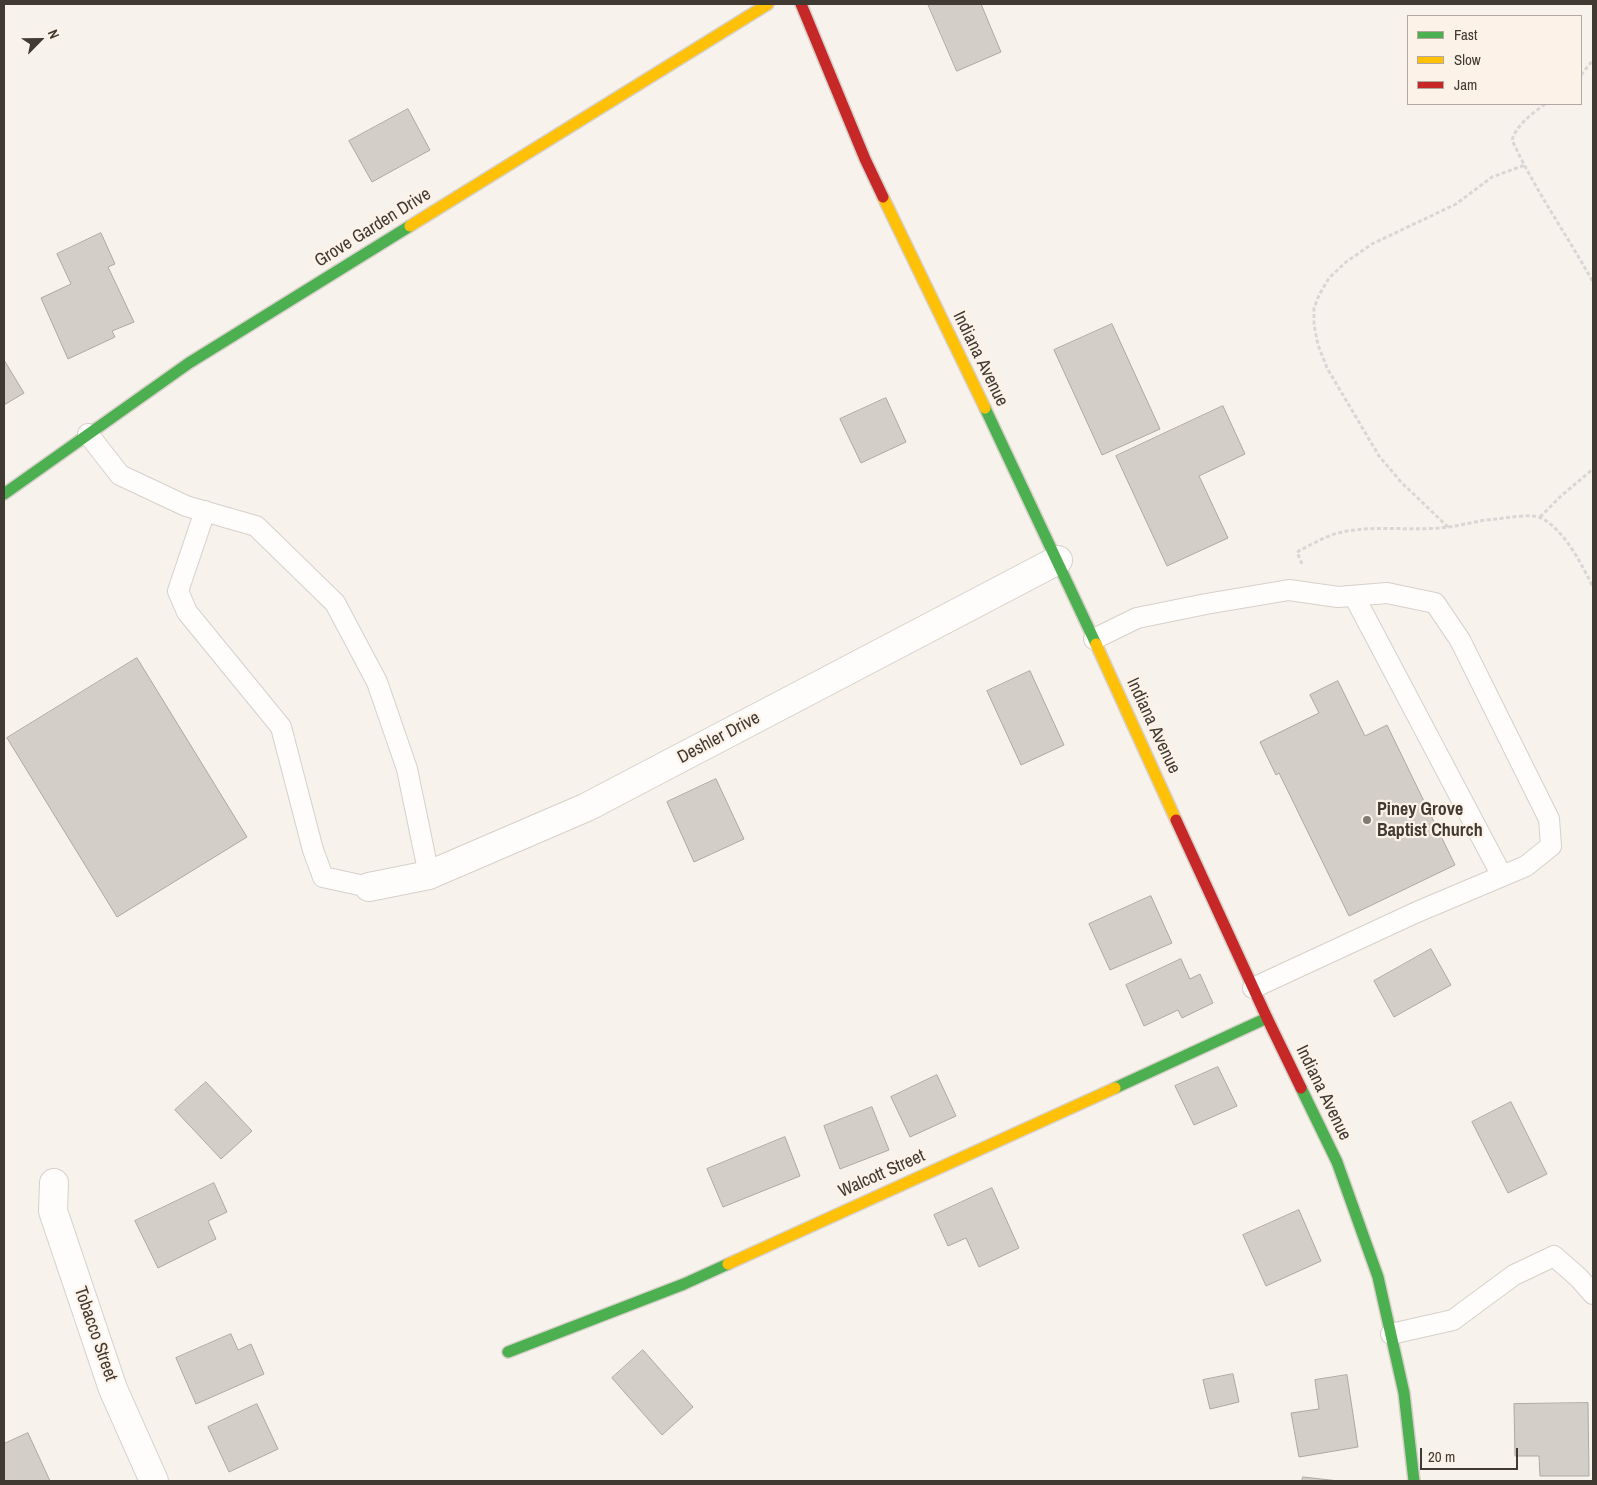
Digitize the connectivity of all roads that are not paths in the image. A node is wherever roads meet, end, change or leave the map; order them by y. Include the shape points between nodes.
1 (768, 4) edge
2 (801, 4) edge
3 (88, 434) junction
4 (4, 494) edge
5 (205, 511) junction
6 (1058, 560) junction
7 (1354, 596) junction
8 (1094, 639) junction
9 (429, 876) junction
10 (1502, 876) junction
11 (369, 887) joint
12 (1253, 988) junction
13 (1267, 1018) junction
14 (54, 1182) dead end
15 (1593, 1294) edge
16 (1391, 1334) junction
17 (508, 1352) dead end
18 (154, 1481) edge
19 (1414, 1481) edge

1 - 3 street, Grove Garden Drive via 189,363
2 - 6 street, Indiana Avenue via 865,160
3 - 4 street, Grove Garden Drive
3 - 5 lane via 120,475 186,506
5 - 9 lane via 256,526 335,602 377,682 407,770
5 - 11 lane via 178,591 188,612 280,728 323,877
6 - 8 street, Indiana Avenue
6 - 9 street, Deshler Drive via 587,807
7 - 8 lane via 1289,590 1137,618
7 - 10 lane
7 - 10 lane via 1387,593 1435,603 1460,640 1550,819 1551,846 1526,866
8 - 12 street, Indiana Avenue
9 - 11 street, Deshler Drive
10 - 12 lane
12 - 13 street, Indiana Avenue
13 - 16 street, Indiana Avenue via 1337,1162 1378,1277
13 - 17 street, Walcott Street via 684,1284
14 - 18 street, Tobacco Street via 53,1211 59,1230 113,1389
15 - 16 lane via 1554,1256 1514,1275 1453,1320
16 - 19 street, Indiana Avenue via 1404,1393

